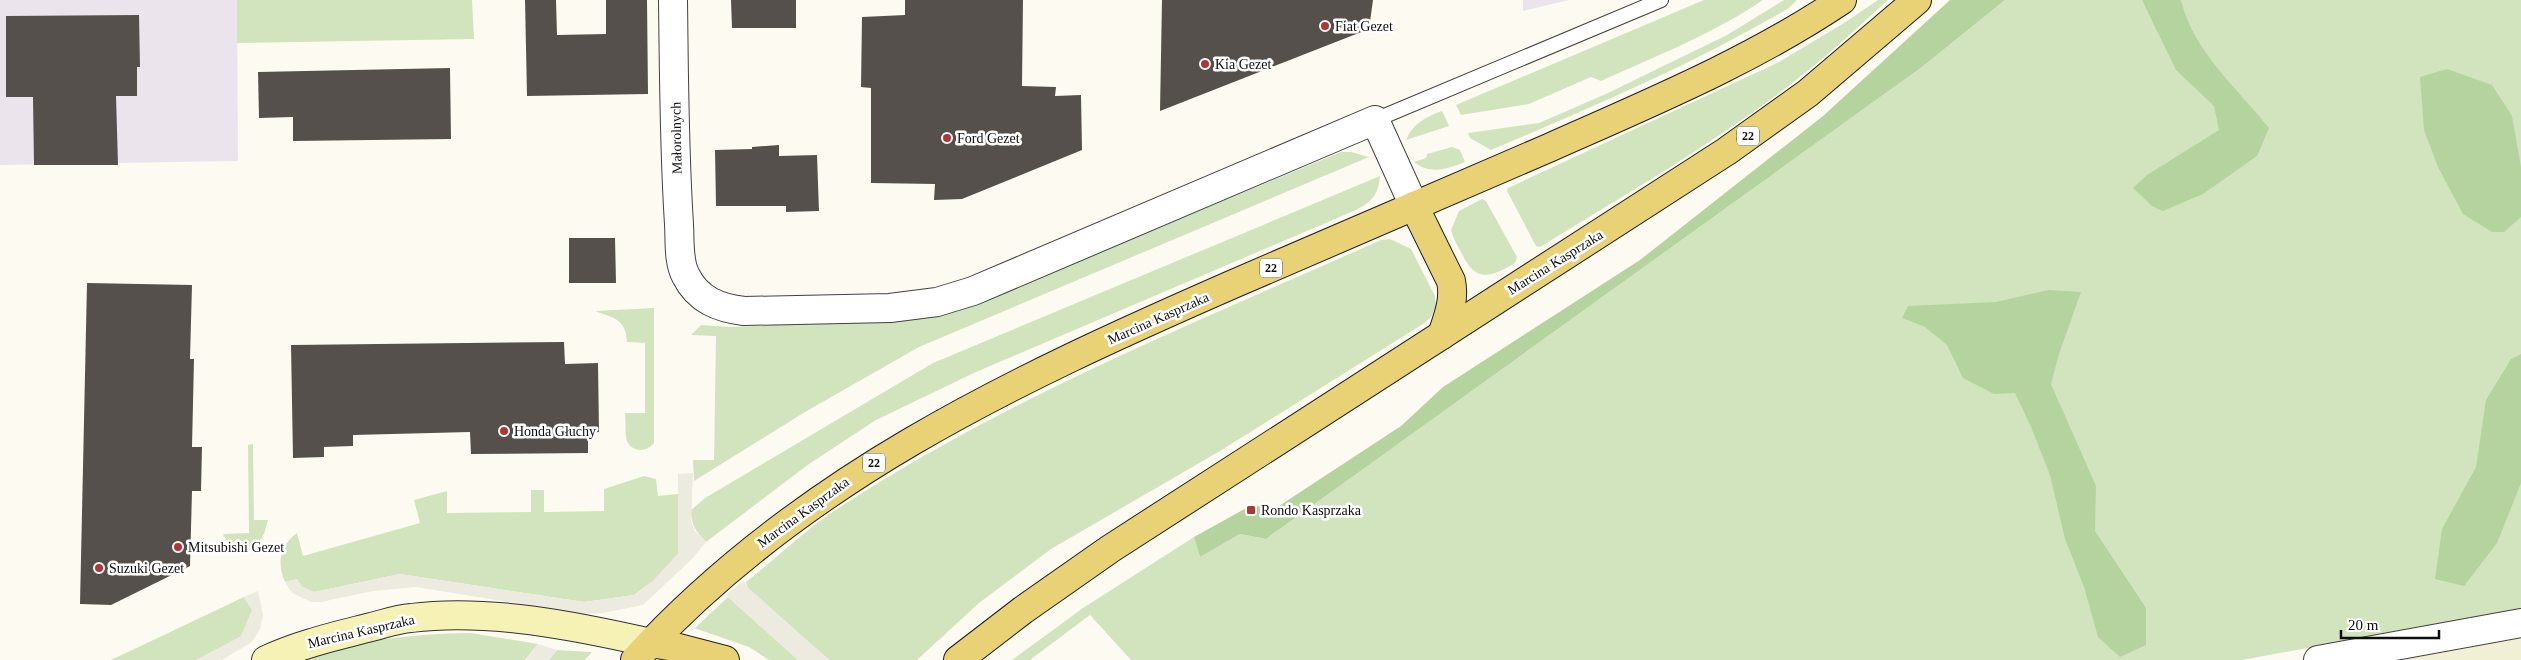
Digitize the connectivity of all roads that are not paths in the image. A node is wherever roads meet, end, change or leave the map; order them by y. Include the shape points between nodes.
1 (673, 0) edge
2 (1661, 0) edge
3 (1842, 0) edge
4 (1917, 0) edge
5 (1375, 120) junction
6 (1414, 206) junction
7 (1442, 335) junction
8 (2521, 622) edge
9 (643, 651) edge
10 (266, 660) edge
11 (726, 660) edge
12 (958, 660) edge
13 (2318, 660) edge

1 - 5 street, Małorolnych via 681,253 685,275 699,296 725,309 890,308 937,302 973,291
2 - 5 lane
3 - 6 main road, Marcina Kasprzaka / 22 via 1699,80
4 - 7 main road, Marcina Kasprzaka / 22 via 1784,111 1667,191
5 - 6 street
6 - 7 main road via 1451,281 1452,302
6 - 9 main road, Marcina Kasprzaka / 22 via 1128,330 973,406 858,473 792,518 721,575
7 - 12 main road, Marcina Kasprzaka / 22 via 1110,549
8 - 13 street
9 - 10 main road, Marcina Kasprzaka via 584,630 477,616 410,618 298,646
9 - 11 main road via 676,647

